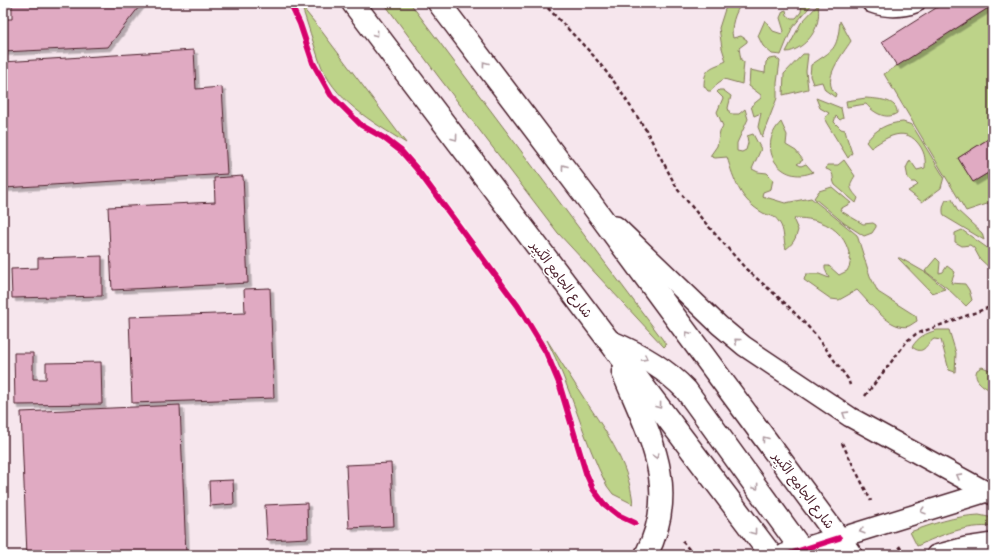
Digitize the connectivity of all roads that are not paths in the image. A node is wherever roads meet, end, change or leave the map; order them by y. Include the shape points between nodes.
1 (353, 3) edge
2 (439, 3) edge
3 (872, 3) edge
4 (915, 3) edge
5 (587, 198) junction
6 (610, 342) junction
7 (990, 494) edge
8 (838, 538) junction
9 (993, 543) edge
10 (799, 553) edge
11 (646, 555) edge
12 (771, 555) edge
13 (852, 555) edge
14 (936, 555) edge

1 -> 6 main road, شارع الجامِع الكَبِير
5 -> 2 main road, شارع الجامِع الكَبِير
3 - 4 lane via 896,7
7 -> 5 lane via 744,346
8 -> 5 main road, شارع الجامِع الكَبِير
6 -> 10 main road via 659,366 686,390
6 -> 11 main road via 651,440 662,483 658,527
6 -> 12 main road, شارع الجامِع الكَبِير
7 -> 8 lane
8 - 10 main road
8 - 13 main road, شارع الجامِع الكَبِير
9 - 14 lane

